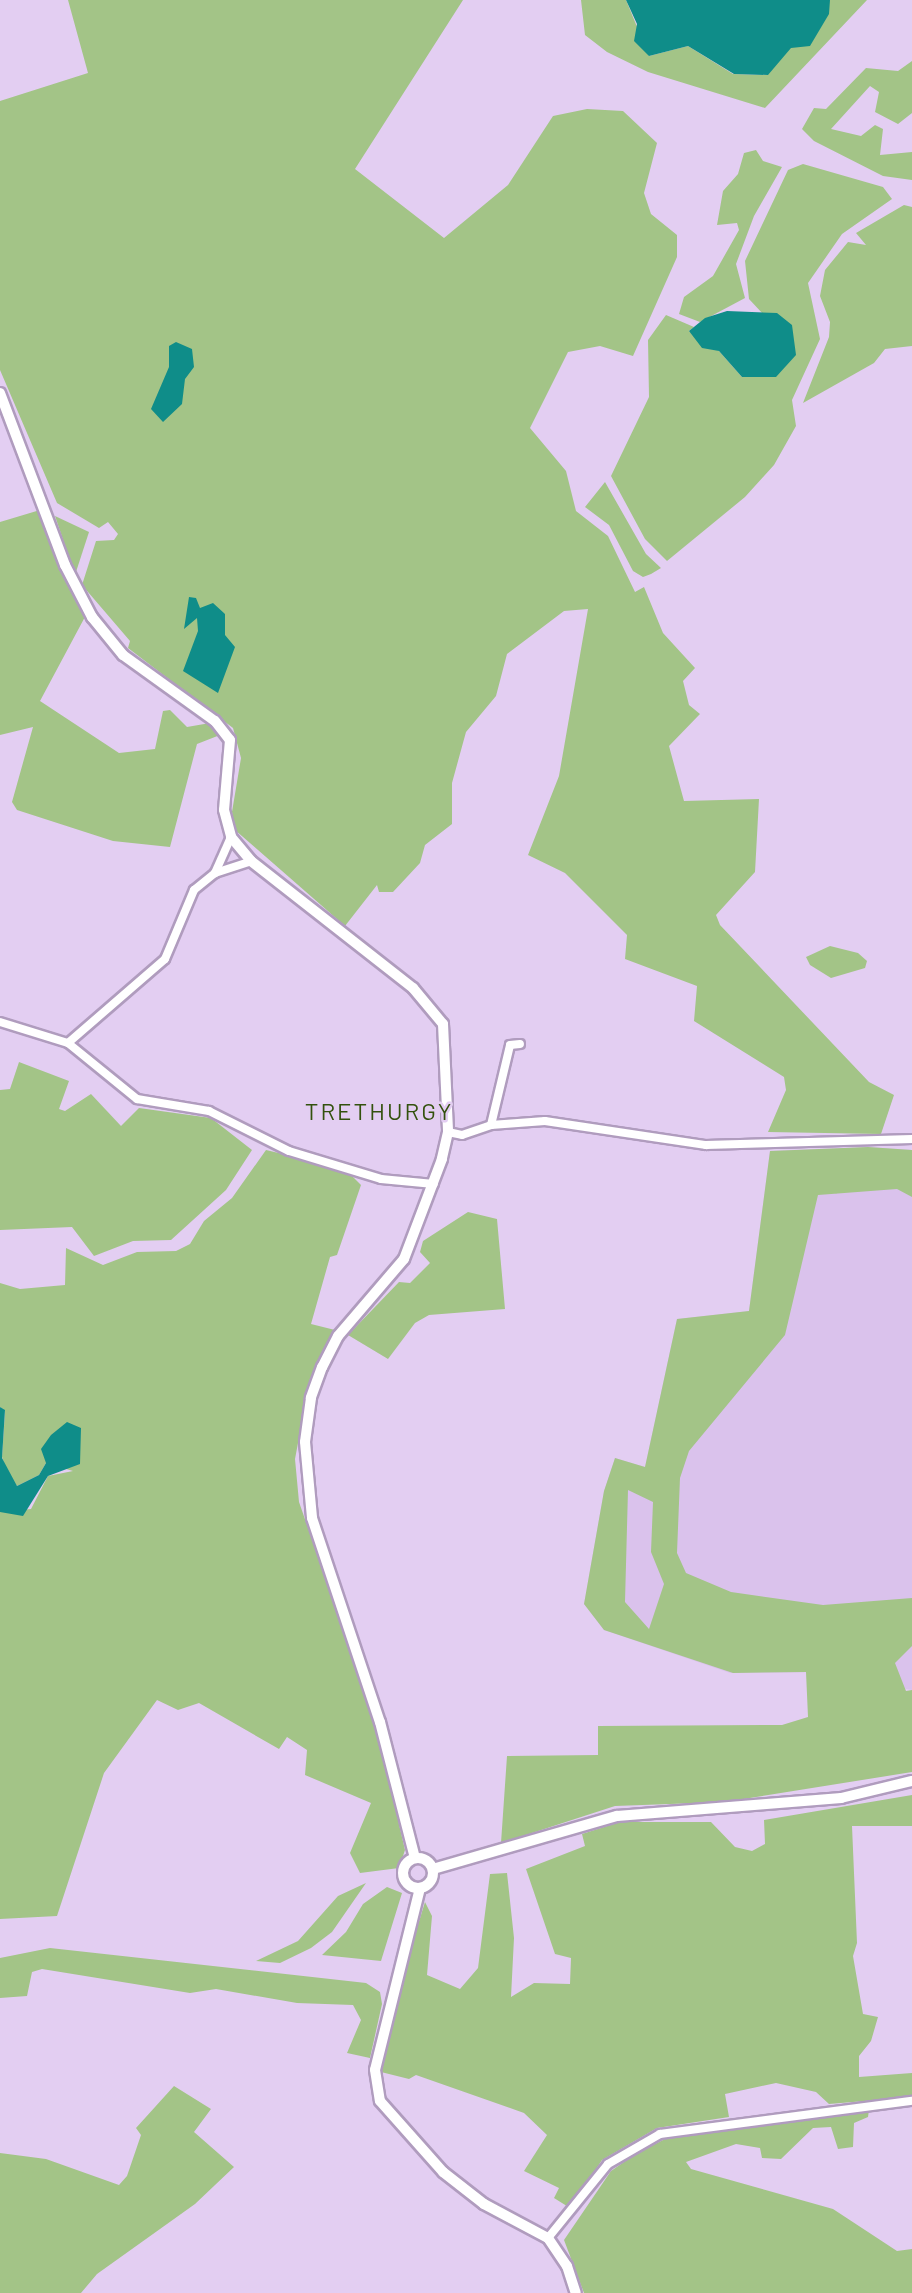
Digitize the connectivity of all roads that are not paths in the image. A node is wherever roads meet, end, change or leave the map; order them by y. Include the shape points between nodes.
1 (0, 393) edge
2 (231, 837) junction
3 (251, 861) junction
4 (215, 873) junction
5 (0, 1022) edge
6 (68, 1043) junction
7 (520, 1044) dead end
8 (491, 1125) junction
9 (448, 1132) junction
10 (912, 1139) edge
11 (434, 1184) junction
12 (912, 1781) edge
13 (415, 1858) junction
14 (433, 1868) junction
15 (420, 1888) junction
16 (912, 2101) edge
17 (548, 2238) junction
18 (576, 2293) edge

1 - 2 street via 65,565 92,617 123,655 215,721 230,740 224,810
2 - 3 street
2 - 4 street
3 - 4 street
3 - 9 street via 438,1013
4 - 6 street via 194,890 165,959
5 - 6 street
6 - 11 street via 137,1099 209,1111 268,1142 381,1179
7 - 8 street via 510,1045
8 - 9 street via 462,1135
8 - 10 street via 545,1121 706,1145
9 - 11 street
11 - 13 street via 404,1259 338,1336 322,1367 311,1398 305,1442 312,1518 380,1722
12 - 14 street via 841,1798 617,1816
13 - 14 street
13 - 15 street via 403,1875
14 - 15 street via 433,1878
15 - 17 street via 374,2070 380,2101 443,2172 484,2204
16 - 17 street via 660,2134 608,2164
17 - 18 street via 567,2266

